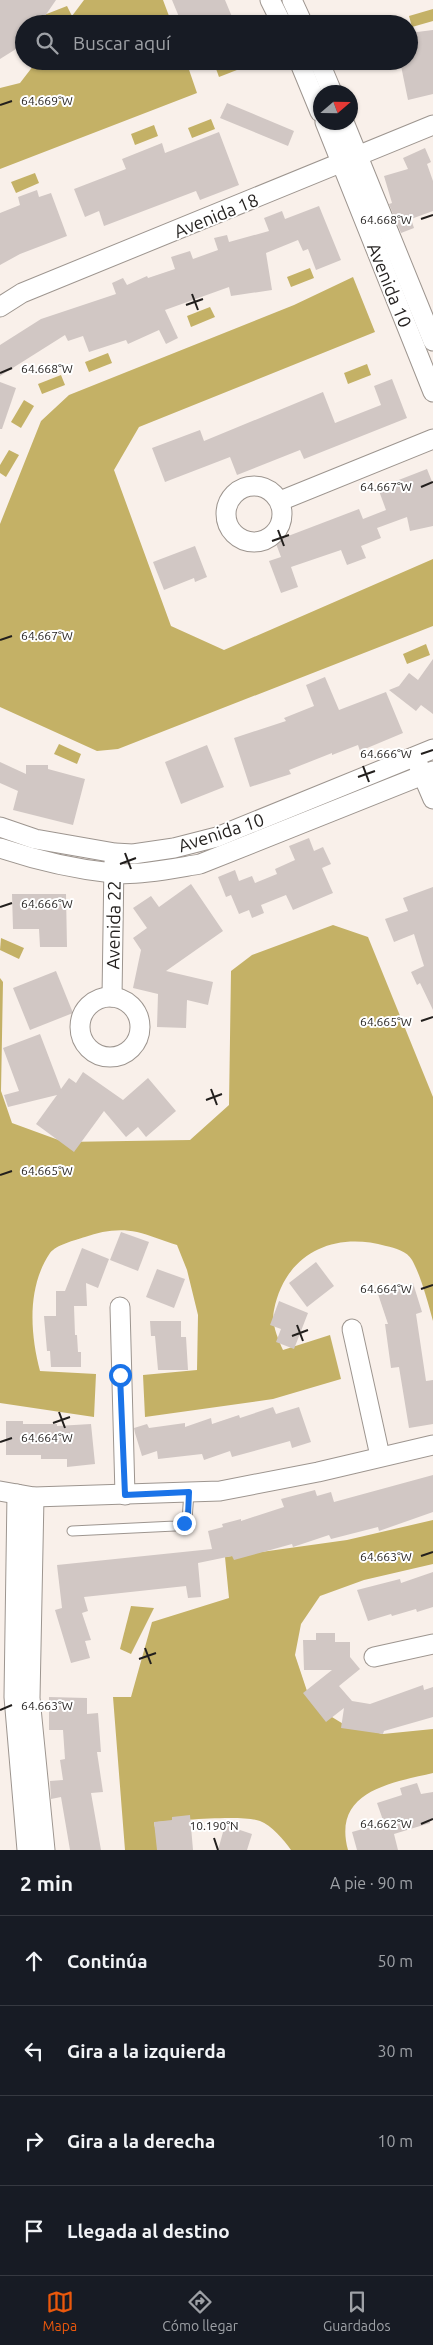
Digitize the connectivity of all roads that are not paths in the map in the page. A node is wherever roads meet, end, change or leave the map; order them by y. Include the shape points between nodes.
1 (270, 0) edge
2 (292, 0) edge
3 (278, 15) edge
4 (299, 15) edge
5 (303, 70) edge
6 (323, 70) edge
7 (329, 85) edge
8 (313, 95) edge
9 (433, 125) edge
10 (330, 130) edge
11 (345, 130) edge
12 (350, 160) junction
13 (412, 289) junction
14 (394, 296) junction
15 (0, 307) edge
16 (433, 341) edge
17 (433, 392) edge
18 (433, 439) edge
19 (280, 501) dead end
20 (433, 748) edge
21 (414, 756) junction
22 (428, 773) edge
23 (433, 799) edge
24 (0, 827) edge
25 (0, 848) edge
26 (115, 853) junction
27 (114, 873) junction
28 (112, 997) dead end
29 (120, 1308) dead end
30 (352, 1329) dead end
31 (433, 1445) edge
32 (380, 1456) junction
33 (189, 1492) junction
34 (17, 1494) edge
35 (125, 1495) junction
36 (72, 1531) dead end
37 (433, 1644) edge
38 (374, 1657) dead end
39 (15, 1697) edge
40 (27, 1850) edge
41 (45, 1850) edge

1 - 3 street
2 - 4 street
5 - 8 street
6 - 7 street
9 - 12 street, Avenida 18
10 - 12 street, Avenida 10
11 - 12 street, Avenida 10
12 - 13 street, Avenida 10
12 - 14 street, Avenida 10
12 - 15 street, Avenida 18 via 22,293
13 - 14 street
13 - 16 street, Avenida 10
14 - 17 street, Avenida 10
18 - 19 street
20 - 21 street, Avenida 10
21 - 22 street
21 - 26 street, Avenida 10 via 217,837 174,848 133,854
22 - 23 street
22 - 27 street, Avenida 10 via 200,864
24 - 26 street, Avenida 10 via 35,839
25 - 27 street, Avenida 10 via 35,860
26 - 27 street, Avenida 22
27 - 28 street, Avenida 22
29 - 35 street
30 - 32 street
31 - 32 street
32 - 33 street via 220,1491
33 - 35 street
33 - 36 lane via 188,1516 184,1523
34 - 35 street
34 - 39 street
37 - 38 street
39 - 40 street
39 - 41 street

